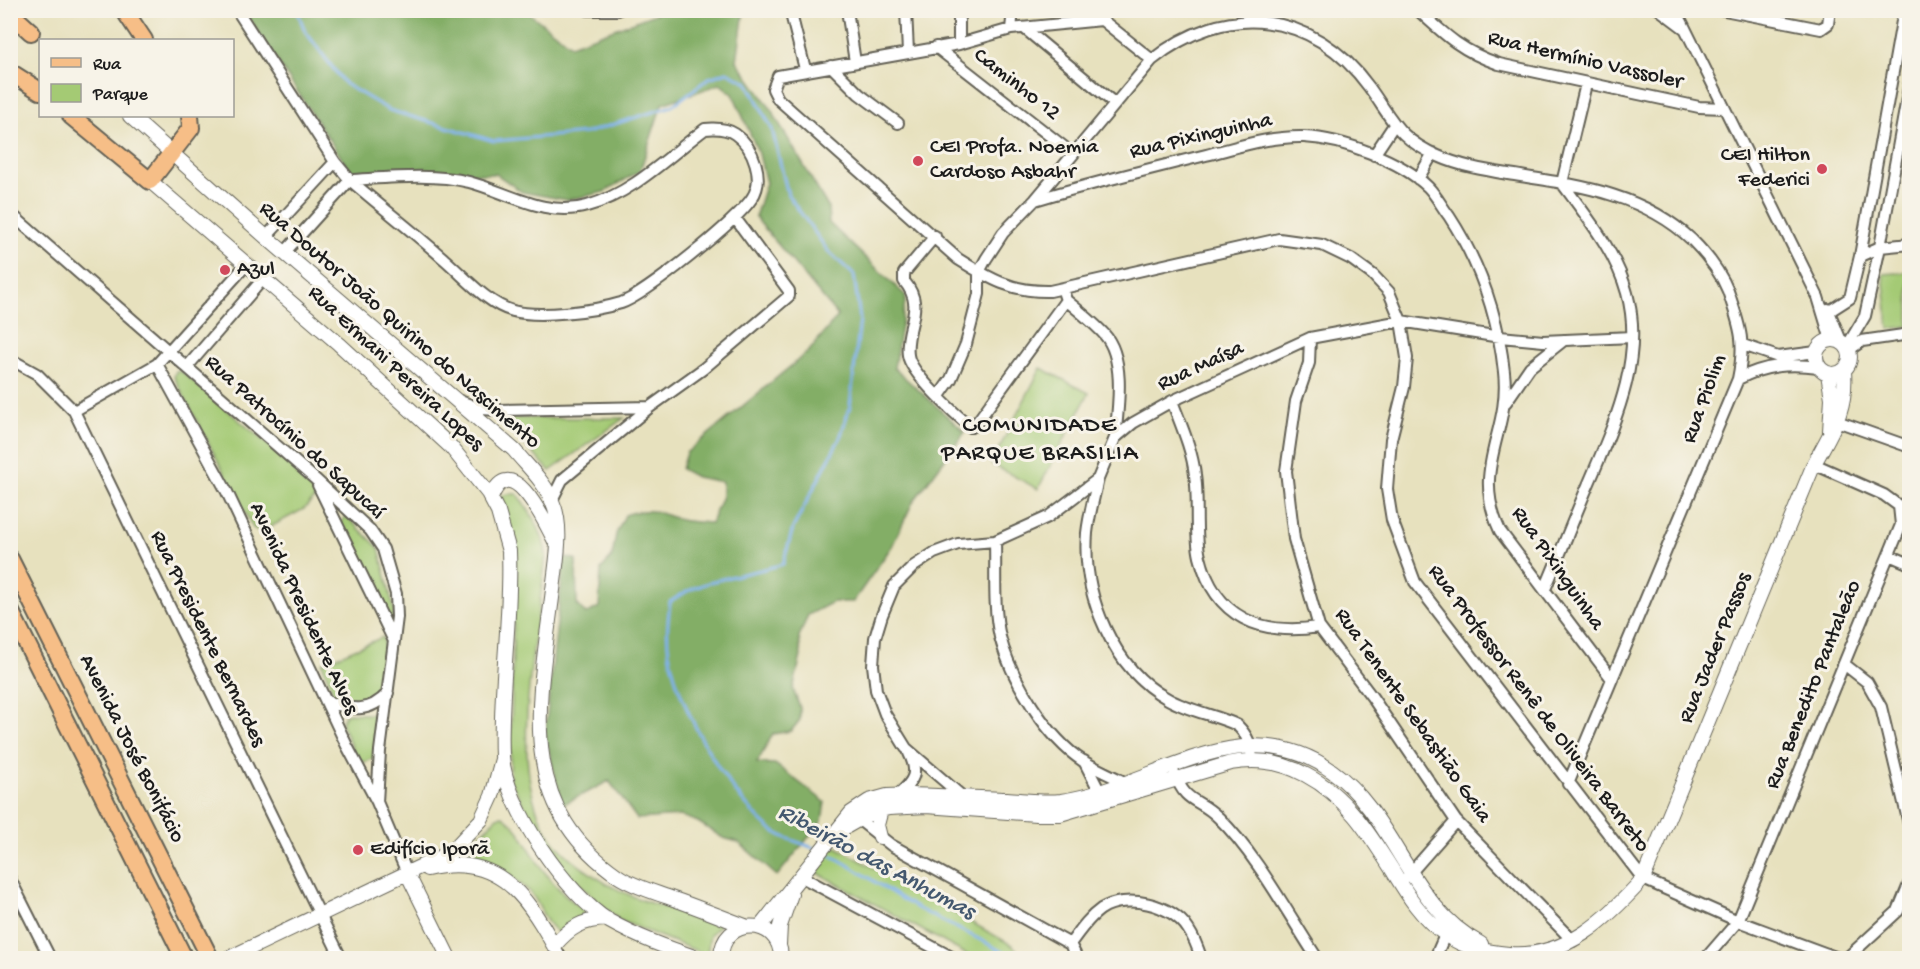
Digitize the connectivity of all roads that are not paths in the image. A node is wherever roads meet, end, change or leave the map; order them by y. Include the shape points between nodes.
1 (124, 10) edge
2 (237, 10) edge
3 (588, 10) edge
4 (618, 10) edge
5 (790, 10) edge
6 (848, 10) edge
7 (906, 10) edge
8 (958, 10) edge
9 (1013, 10) edge
10 (1083, 10) edge
11 (1240, 10) edge
12 (1418, 10) edge
13 (1660, 10) edge
14 (1676, 10) edge
15 (1724, 10) edge
16 (1830, 10) edge
17 (1904, 10) edge
18 (10, 13) edge
19 (1272, 18) edge
20 (1102, 20) junction
21 (10, 22) edge
22 (1024, 28) junction
23 (1684, 28) junction
24 (1011, 29) junction
25 (36, 36) edge
26 (143, 39) edge
27 (959, 44) junction
28 (936, 47) junction
29 (908, 52) junction
30 (1152, 60) junction
31 (855, 62) junction
32 (831, 66) junction
33 (805, 69) junction
34 (10, 72) edge
35 (1910, 82) edge
36 (1586, 84) junction
37 (39, 90) edge
38 (1887, 101) junction
39 (1114, 103) junction
40 (1908, 105) edge
41 (1724, 108) junction
42 (72, 117) edge
43 (131, 117) edge
44 (190, 117) edge
45 (898, 123) dead end
46 (1394, 125) junction
47 (1905, 130) edge
48 (1882, 133) junction
49 (1433, 153) junction
50 (173, 154) junction
51 (1073, 154) junction
52 (1374, 155) junction
53 (335, 162) junction
54 (1418, 179) junction
55 (350, 180) junction
56 (150, 181) junction
57 (1562, 183) junction
58 (1035, 200) junction
59 (10, 213) edge
60 (735, 218) junction
61 (935, 236) junction
62 (266, 237) junction
63 (1910, 244) edge
64 (1880, 247) junction
65 (285, 252) junction
66 (1860, 255) junction
67 (247, 264) junction
68 (980, 272) junction
69 (263, 279) junction
70 (1062, 288) junction
71 (1850, 298) junction
72 (1066, 300) junction
73 (1866, 309) junction
74 (1828, 313) junction
75 (1401, 321) junction
76 (1910, 334) edge
77 (1500, 337) junction
78 (1632, 337) junction
79 (1310, 338) junction
80 (1564, 340) junction
81 (1842, 344) junction
82 (1743, 345) junction
83 (167, 352) junction
84 (1816, 352) junction
85 (10, 359) edge
86 (157, 364) junction
87 (187, 367) junction
88 (1823, 370) junction
89 (1844, 370) junction
90 (1738, 379) junction
91 (939, 396) junction
92 (458, 400) junction
93 (1172, 401) junction
94 (1505, 402) junction
95 (650, 407) junction
96 (74, 411) junction
97 (1835, 420) junction
98 (1115, 438) junction
99 (1910, 447) edge
100 (1814, 464) junction
101 (315, 479) junction
102 (1098, 479) junction
103 (490, 498) junction
104 (552, 500) junction
105 (995, 542) junction
106 (558, 545) junction
107 (1888, 555) junction
108 (10, 559) edge
109 (1910, 564) edge
110 (1545, 589) junction
111 (10, 610) edge
112 (1319, 627) junction
113 (394, 642) junction
114 (1844, 664) junction
115 (1612, 679) junction
116 (388, 693) junction
117 (326, 701) junction
118 (1251, 745) junction
119 (906, 748) junction
120 (502, 759) junction
121 (1251, 760) junction
122 (1083, 761) junction
123 (1174, 772) junction
124 (1568, 784) junction
125 (1126, 788) junction
126 (898, 795) junction
127 (1103, 796) junction
128 (376, 802) junction
129 (964, 803) junction
130 (881, 810) junction
131 (854, 817) junction
132 (1456, 821) junction
133 (1910, 828) edge
134 (880, 837) junction
135 (463, 842) junction
136 (467, 866) junction
137 (407, 873) junction
138 (801, 878) junction
139 (10, 879) edge
140 (1406, 879) junction
141 (1643, 879) junction
142 (1910, 882) edge
143 (320, 915) junction
144 (607, 919) junction
145 (1738, 921) junction
146 (745, 926) junction
147 (760, 927) junction
148 (1445, 935) junction
149 (1573, 941) junction
150 (1070, 944) junction
151 (554, 945) junction
152 (782, 953) edge
153 (1499, 953) junction
154 (50, 958) edge
155 (184, 958) edge
156 (210, 958) edge
157 (229, 958) edge
158 (341, 958) edge
159 (449, 958) edge
160 (561, 958) edge
161 (697, 958) edge
162 (721, 958) edge
163 (953, 958) edge
164 (1077, 958) edge
165 (1201, 958) edge
166 (1317, 958) edge
167 (1435, 958) edge
168 (1706, 958) edge
169 (1838, 958) edge
170 (1846, 958) edge

1 - 26 main road
2 - 53 street
3 - 4 street
5 - 33 street
6 - 31 street
7 - 29 street
8 - 27 street
9 - 24 street
10 - 20 street
11 - 19 street, Rua Piolim
12 - 36 street, Rua Hermínio Vassoler via 1473,56
13 - 23 street
14 - 23 street
15 - 16 street via 1821,29 1826,27
17 - 38 street
18 - 25 main road
19 - 30 street via 1232,21 1202,30 1171,45
19 - 46 street, Rua Piolim via 1316,38 1342,58 1369,87
20 - 22 street
20 - 30 street
21 - 25 street
22 - 24 street
22 - 39 street
23 - 41 street
24 - 27 street
27 - 28 street
28 - 29 street
28 - 51 street, Caminho 12
29 - 31 street
30 - 39 street
31 - 32 street
32 - 33 street
32 - 45 street
33 - 61 street, Rua Professor Renê de Oliveira Barreto via 777,76 772,89 777,99
34 - 37 main road
35 - 40 street
36 - 41 street, Rua Hermínio Vassoler via 1699,107
36 - 57 street
38 - 40 street
38 - 48 street
39 - 51 street
40 - 47 street
41 - 74 street
42 - 56 main road, Rua Ermani Pereira Lopes
43 - 50 street, Rua Doutor João Quirino do Nascimento
44 - 50 main road via 191,128
46 - 49 street, Rua Piolim
46 - 52 street
47 - 48 street
47 - 64 street
48 - 66 street
49 - 54 street
49 - 57 street, Rua Piolim via 1468,167
50 - 56 main road
50 - 62 street, Rua Doutor João Quirino do Nascimento
51 - 58 street
52 - 54 street, Rua Pixinguinha
52 - 58 street, Rua Pixinguinha via 1305,137 1272,138 1099,180
53 - 55 street
53 - 62 street
54 - 77 street, Rua Pixinguinha via 1430,188 1460,234 1484,281
55 - 60 street via 480,290 512,311 526,313 609,306 635,296
55 - 60 street via 469,182 544,208 567,210 613,197 705,129 726,129 736,134 752,154 758,180 755,191
55 - 65 street
56 - 67 street, Rua Ermani Pereira Lopes
57 - 78 street via 1601,236 1616,265 1628,294
57 - 82 street, Rua Piolim via 1621,198 1672,221 1707,254 1724,280
58 - 68 street via 1004,232
59 - 83 street, Rua Patrocínio do Sapucaí
60 - 95 street via 789,296 703,369
61 - 68 street, Rua Professor Renê de Oliveira Barreto via 958,259
61 - 91 street via 903,278 915,300 907,353 910,364
62 - 65 street, Rua Doutor João Quirino do Nascimento
63 - 64 street
64 - 66 street
64 - 73 street
65 - 92 street, Rua Doutor João Quirino do Nascimento
66 - 71 street
67 - 69 street, Rua Ermani Pereira Lopes
67 - 83 street
68 - 70 street, Rua Professor Renê de Oliveira Barreto via 1024,292
68 - 91 street via 979,294 966,344
69 - 87 street
69 - 103 street, Rua Ermani Pereira Lopes via 451,447
70 - 72 street
70 - 75 street, Rua Professor Renê de Oliveira Barreto via 1279,239 1322,245 1351,259 1389,292
71 - 73 street
71 - 74 street
72 - 91 street via 975,425 971,427
72 - 98 street via 1111,345 1120,398
73 - 81 street via 1858,330
74 - 81 street
75 - 77 street, Rua Maísa
75 - 79 street, Rua Maísa
75 - 124 street, Rua Professor Renê de Oliveira Barreto via 1407,358 1404,387 1390,439 1387,489 1399,543 1414,582
76 - 81 street
77 - 80 street, Rua Maísa
77 - 94 street, Rua Pixinguinha
78 - 80 street, Rua Maísa
78 - 110 street via 1616,420
79 - 93 street, Rua Maísa
79 - 112 street, Rua Tenente Sebastião Gaia via 1309,363 1296,401 1286,471 1293,539
80 - 94 street via 1530,367
81 - 84 street via 1822,344
81 - 89 street via 1850,363
82 - 84 street via 1778,357
82 - 90 street, Rua Piolim
83 - 86 street
83 - 87 street, Rua Patrocínio do Sapucaí
84 - 88 street
85 - 96 street, Rua Presidente Bernardes via 37,374
86 - 96 street
86 - 117 street, Avenida Presidente Alves via 227,492
87 - 101 street, Rua Patrocínio do Sapucaí
88 - 89 street
88 - 90 street via 1779,365
88 - 97 street
89 - 97 street, Rua Jader Passos via 1845,398
90 - 115 street, Rua Piolim
92 - 95 street via 481,409 498,410
92 - 104 street, Rua Doutor João Quirino do Nascimento via 514,450
93 - 98 street, Rua Maísa
93 - 112 street via 1195,473 1200,556 1213,591 1227,608 1246,621 1298,630
94 - 110 street, Rua Pixinguinha via 1488,463 1493,516 1500,531
95 - 104 street via 562,480
96 - 143 street, Rua Presidente Bernardes
97 - 99 street
97 - 100 street, Rua Jader Passos
98 - 102 street, Rua Maísa
100 - 107 street, Rua Benedito Pantaleão via 1884,495 1899,506 1901,525
100 - 141 street, Rua Jader Passos
101 - 113 street
101 - 113 street, Rua Patrocínio do Sapucaí via 370,530 383,549 396,594
102 - 105 street via 1048,517
102 - 118 street, Rua Maísa via 1087,533 1090,585 1119,655 1136,676 1168,700 1237,725
103 - 106 street via 502,482 521,486
103 - 120 street, Rua Ermani Pereira Lopes via 507,537 510,569
104 - 106 street, Rua Doutor João Quirino do Nascimento
105 - 119 street via 958,544 934,553 894,586 875,638 873,665 876,690 885,714
105 - 122 street via 996,606 1009,663 1042,721
106 - 146 street, Rua Doutor João Quirino do Nascimento via 538,720 541,764 555,805 577,840 620,877
107 - 109 street
107 - 114 street, Rua Benedito Pantaleão
108 - 156 main road, Avenida José Bonifácio
110 - 115 street, Rua Pixinguinha
111 - 155 main road, Avenida José Bonifácio
112 - 132 street, Rua Tenente Sebastião Gaia
113 - 116 street, Rua Patrocínio do Sapucaí
114 - 133 street via 1867,682 1881,707
114 - 145 street, Rua Benedito Pantaleão
115 - 124 street, Rua Piolim
116 - 117 street via 378,704 362,709
116 - 128 street, Rua Patrocínio do Sapucaí
117 - 128 street, Avenida Presidente Alves
118 - 121 street
118 - 123 street via 1228,749
118 - 140 street via 1287,749 1335,772 1365,802
119 - 126 street via 916,774
119 - 129 street
120 - 135 street via 481,820
120 - 144 street, Rua Ermani Pereira Lopes via 531,833 556,870
121 - 123 street
121 - 140 street via 1284,765 1325,785 1354,813
122 - 125 street
122 - 127 street
123 - 125 street
123 - 166 street via 1185,796 1214,813 1238,838
124 - 141 street, Rua Professor Renê de Oliveira Barreto
125 - 127 street
126 - 129 street
126 - 131 street via 869,801
127 - 129 street via 1060,814
128 - 137 street, Avenida Presidente Alves
129 - 130 street
130 - 131 street
130 - 134 street via 877,825
131 - 134 street
131 - 138 street via 833,835
132 - 140 street
132 - 149 street, Rua Tenente Sebastião Gaia
134 - 150 street
135 - 136 street
135 - 137 street
136 - 137 street
136 - 151 street via 495,874 518,889
137 - 143 street
137 - 159 street
138 - 147 street
138 - 152 street via 780,926
138 - 163 street
139 - 154 street
140 - 148 street via 1420,912
140 - 153 street via 1471,938
141 - 145 street, Rua Professor Renê de Oliveira Barreto
141 - 149 street via 1601,921
142 - 170 street via 1898,911
143 - 157 street
143 - 158 street, Rua Presidente Bernardes
144 - 151 street via 589,920 572,927
144 - 161 street, Rua Ermani Pereira Lopes via 630,933
145 - 168 street, Rua Benedito Pantaleão
145 - 169 street, Rua Professor Renê de Oliveira Barreto
146 - 147 street, Rua Doutor João Quirino do Nascimento
146 - 162 street via 729,935
147 - 152 street via 775,938
148 - 153 street via 1471,947
148 - 167 street
149 - 153 street via 1538,952
150 - 164 street
150 - 165 street via 1100,910 1116,902 1131,901 1172,913 1188,927
151 - 160 street

